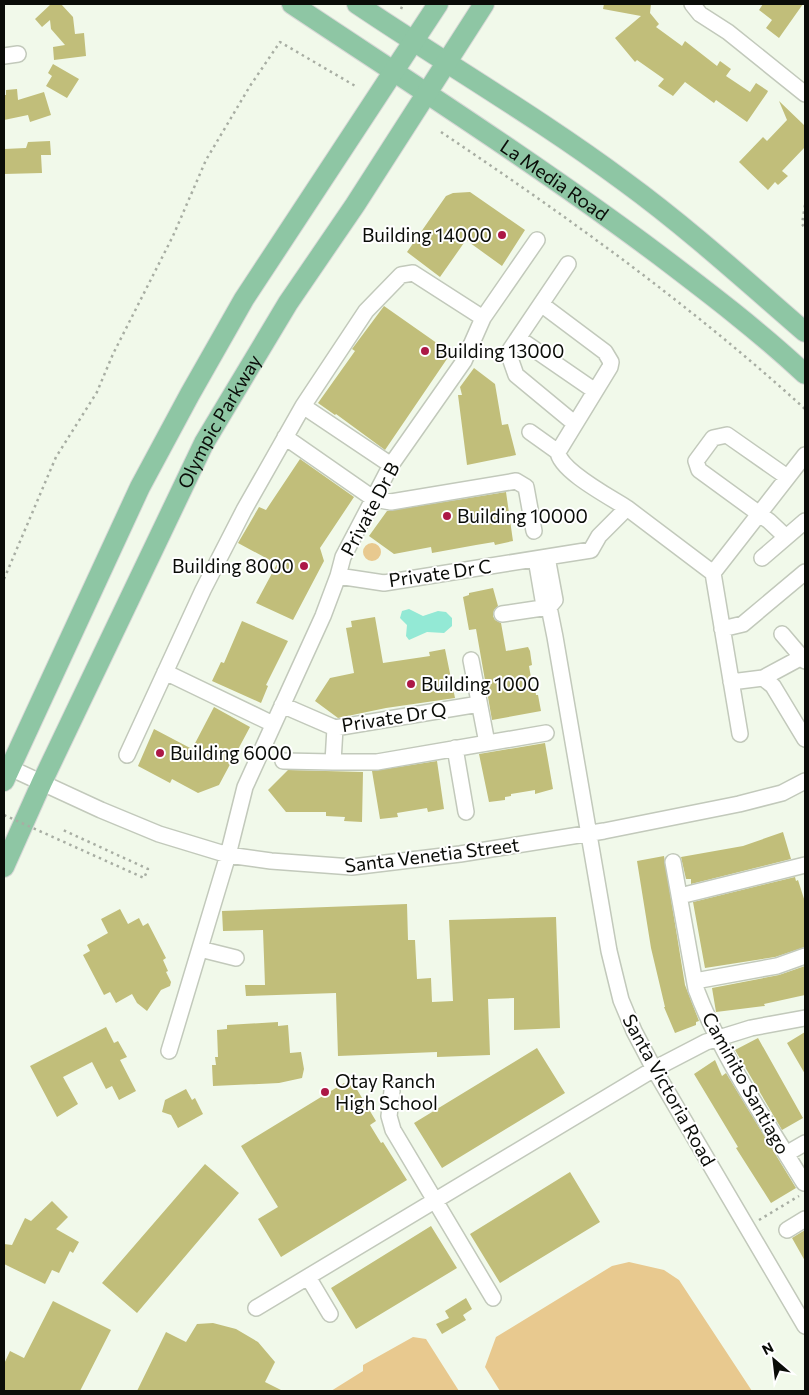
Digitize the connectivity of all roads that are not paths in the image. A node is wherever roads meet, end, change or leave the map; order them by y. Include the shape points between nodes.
1 (292, 4) edge
2 (357, 4) edge
3 (438, 4) edge
4 (484, 4) edge
5 (692, 4) edge
6 (412, 41) junction
7 (448, 62) junction
8 (394, 70) junction
9 (428, 93) junction
10 (805, 94) edge
11 (538, 240) dead end
12 (568, 264) dead end
13 (541, 304) junction
14 (483, 318) junction
15 (805, 332) edge
16 (518, 338) junction
17 (805, 374) edge
18 (595, 391) junction
19 (303, 406) junction
20 (574, 423) junction
21 (530, 432) dead end
22 (285, 437) junction
23 (558, 452) junction
24 (805, 455) edge
25 (391, 466) junction
26 (788, 476) junction
27 (374, 500) junction
28 (627, 508) junction
29 (758, 514) junction
30 (805, 521) edge
31 (534, 531) dead end
32 (786, 537) junction
33 (542, 558) junction
34 (762, 558) dead end
35 (805, 572) edge
36 (713, 573) junction
37 (338, 576) junction
38 (549, 606) junction
39 (502, 614) dead end
40 (722, 629) junction
41 (782, 634) dead end
42 (804, 659) edge
43 (471, 660) dead end
44 (165, 672) junction
45 (763, 678) junction
46 (731, 682) junction
47 (479, 704) junction
48 (282, 705) junction
49 (273, 724) junction
50 (335, 728) junction
51 (546, 733) dead end
52 (740, 734) dead end
53 (805, 738) edge
54 (487, 743) junction
55 (456, 748) junction
56 (127, 755) dead end
57 (283, 761) dead end
58 (333, 762) junction
59 (7, 774) edge
60 (42, 782) junction
61 (805, 782) edge
62 (466, 812) dead end
63 (588, 834) junction
64 (228, 854) junction
65 (673, 862) dead end
66 (805, 865) edge
67 (4, 866) edge
68 (680, 896) junction
69 (200, 949) junction
70 (805, 956) edge
71 (236, 958) dead end
72 (695, 981) junction
73 (805, 1018) edge
74 (717, 1038) junction
75 (169, 1051) dead end
76 (654, 1069) junction
77 (392, 1091) dead end
78 (805, 1143) edge
79 (786, 1154) junction
80 (804, 1188) edge
81 (437, 1201) junction
82 (805, 1219) edge
83 (787, 1230) dead end
84 (308, 1277) junction
85 (493, 1298) dead end
86 (256, 1308) dead end
87 (330, 1314) dead end
88 (805, 1326) edge

1 - 8 main road, La Media Road
2 - 6 main road, La Media Road
3 - 6 main road, Olympic Parkway
4 - 7 main road, Olympic Parkway
5 - 10 street via 700,14 728,32
6 - 7 main road, La Media Road
6 - 8 main road, Olympic Parkway
7 - 9 main road, Olympic Parkway
7 - 15 main road, La Media Road via 626,182
8 - 9 main road, La Media Road
8 - 59 main road, Olympic Parkway via 244,299 190,394 140,487
9 - 17 main road, La Media Road via 600,211 719,300
9 - 60 main road, Olympic Parkway via 288,303 204,443
11 - 14 street, Private Dr B
12 - 13 street
13 - 16 street
13 - 18 street via 609,357 610,367
14 - 19 street via 413,273 401,275 366,311
14 - 25 street, Private Dr B via 464,361
16 - 18 street
16 - 20 street via 510,350 516,375
18 - 20 street
19 - 22 street
19 - 25 street
20 - 23 street
21 - 23 street
22 - 27 street
22 - 44 street via 244,510
23 - 28 street via 558,458 572,472
24 - 26 street
25 - 27 street, Private Dr B
26 - 29 street
26 - 29 street via 726,435 713,438 696,461 699,470
27 - 31 street via 391,502 516,481 526,487
27 - 37 street, Private Dr B via 343,557
28 - 33 street, Private Dr C via 599,536 591,550
28 - 36 street
29 - 32 street
29 - 36 street
30 - 32 street
32 - 34 street
33 - 37 street, Private Dr C via 384,583
33 - 38 street, Santa Victoria Road via 543,600
35 - 40 street via 743,624
36 - 40 street
37 - 48 street, Private Dr B
38 - 39 street
38 - 63 street, Santa Victoria Road
40 - 46 street
41 - 42 street
42 - 45 street
43 - 47 street
44 - 49 street
44 - 56 street
45 - 46 street
45 - 53 street via 773,686
46 - 52 street
47 - 50 street, Private Dr Q
47 - 54 street
48 - 49 street, Private Dr B
48 - 50 street, Private Dr Q
49 - 64 street, Private Dr B via 245,787
50 - 58 street
51 - 54 street
54 - 55 street
55 - 58 street via 377,762
55 - 62 street
57 - 58 street
59 - 60 street, Santa Venetia Street
60 - 64 street, Santa Venetia Street via 159,834
60 - 67 main road, Olympic Parkway
61 - 63 street, Santa Venetia Street via 782,793 739,804
63 - 64 street, Santa Venetia Street via 352,867 271,862
63 - 76 street, Santa Victoria Road via 621,1000
64 - 69 street, Private Dr B
65 - 68 street, Caminito Santiago
66 - 68 street
68 - 72 street, Caminito Santiago
69 - 71 street
69 - 75 street, Private Dr B
70 - 72 street via 776,966
72 - 74 street, Caminito Santiago
73 - 74 street
74 - 76 street
74 - 79 street, Caminito Santiago
76 - 81 street
76 - 88 street, Santa Victoria Road
77 - 81 street via 389,1116 393,1130
78 - 79 street
79 - 80 street, Caminito Santiago
81 - 84 street
81 - 85 street
82 - 83 street
84 - 86 street
84 - 87 street

